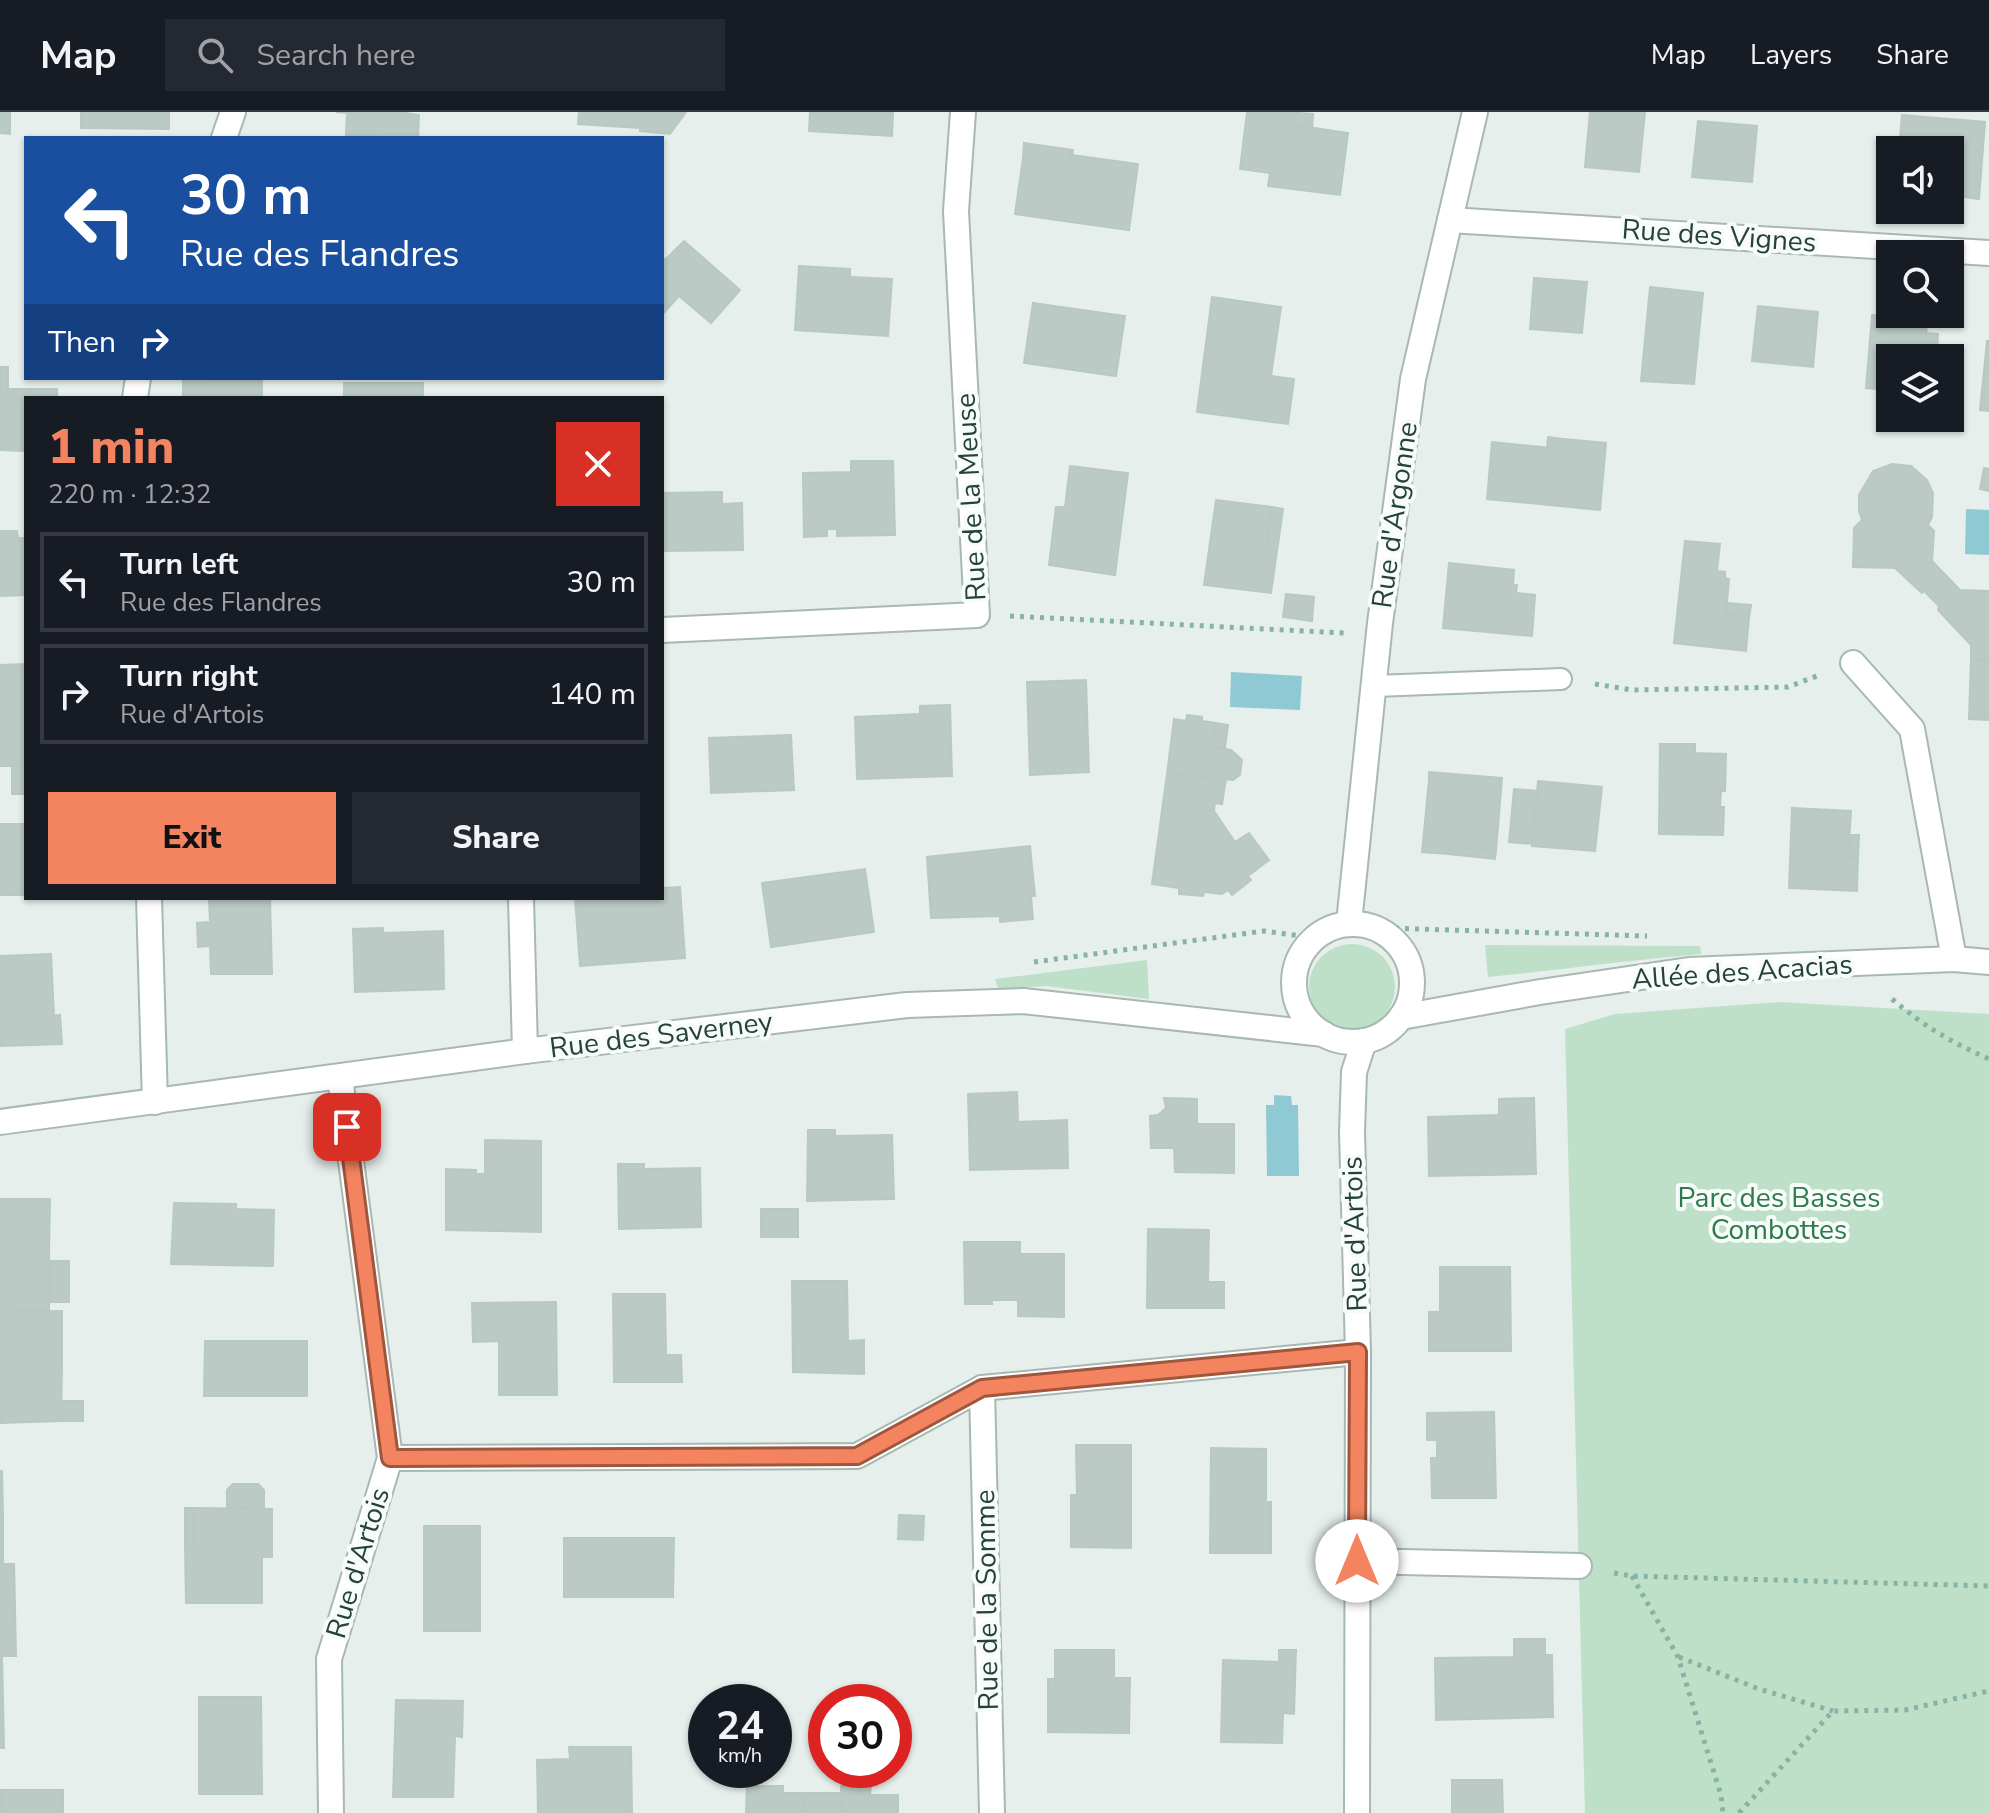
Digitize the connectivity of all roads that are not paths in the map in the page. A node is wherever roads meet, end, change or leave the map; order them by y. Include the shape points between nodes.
1 (233, 112) edge
2 (963, 112) edge
3 (1475, 112) edge
4 (225, 136) edge
5 (1450, 220) junction
6 (1989, 253) edge
7 (664, 630) edge
8 (1853, 663) road end
9 (1561, 679) road end
10 (1375, 686) junction
11 (149, 900) edge
12 (521, 900) edge
13 (1349, 923) junction
14 (1954, 959) junction
15 (1989, 962) edge
16 (1401, 1017) junction
17 (1324, 1034) junction
18 (1364, 1041) junction
19 (525, 1051) junction
20 (340, 1077) junction
21 (155, 1102) junction
22 (0, 1122) edge
23 (1358, 1352) junction
24 (982, 1388) junction
25 (390, 1458) junction
26 (1357, 1561) junction
27 (1579, 1566) road end
28 (331, 1813) edge
29 (992, 1813) edge
30 (1357, 1813) edge

1 - 4 street
2 - 7 street, Rue de la Meuse via 956,211 977,615
3 - 5 street, Rue d'Argonne
5 - 6 street, Rue des Vignes
5 - 10 street, Rue d'Argonne via 1413,379
8 - 14 street via 1912,729
9 - 10 lane
10 - 13 street, Rue d'Argonne
11 - 21 street
12 - 19 street
13 - 16 street via 1388,935 1405,954 1412,993
13 - 17 street via 1315,938 1295,970 1299,1006
14 - 15 street, Allée des Acacias
14 - 16 street, Allée des Acacias via 1689,970
16 - 18 street
17 - 18 street
17 - 19 street, Rue des Saverney via 1023,1001 907,1005
18 - 23 street, Rue d'Artois via 1354,1072 1352,1132
19 - 20 street, Rue des Saverney
20 - 21 street, Rue des Saverney
20 - 25 street, Rue d'Artois
21 - 22 street, Rue des Saverney
23 - 24 street
23 - 26 street, Rue d'Artois
24 - 25 street via 857,1456
24 - 29 street, Rue de la Somme
25 - 28 street, Rue d'Artois via 329,1659
26 - 27 street
26 - 30 street, Rue d'Artois

